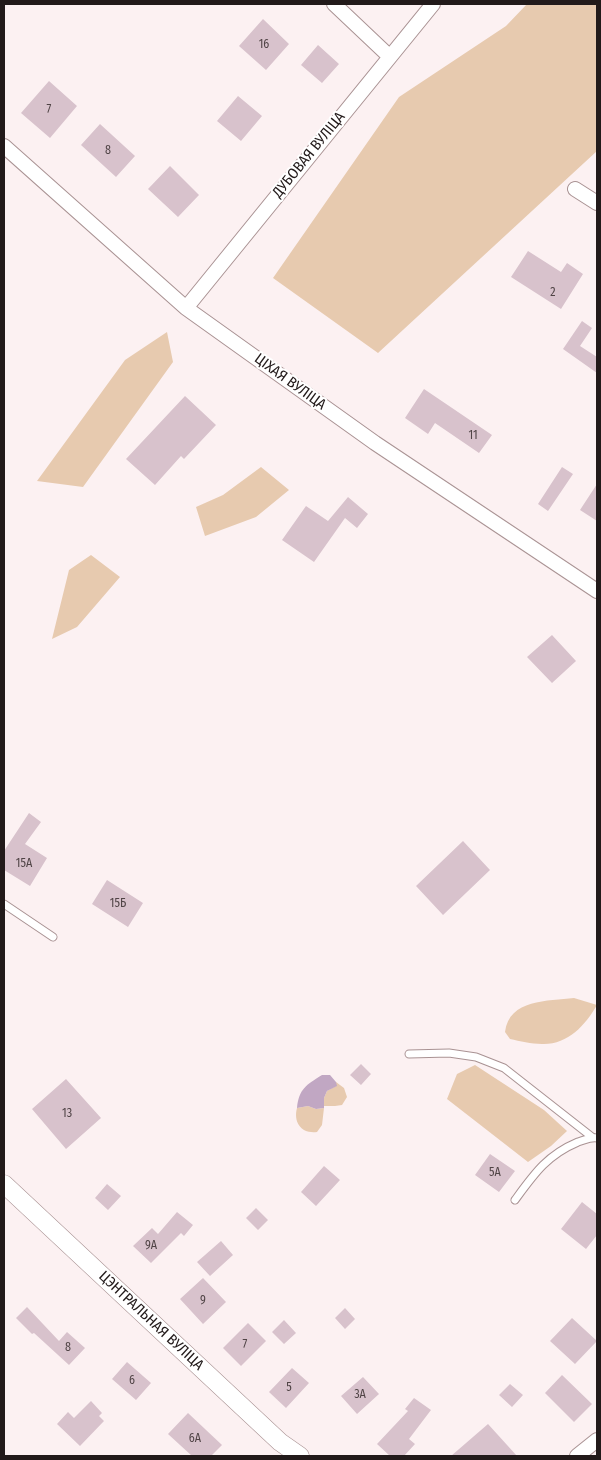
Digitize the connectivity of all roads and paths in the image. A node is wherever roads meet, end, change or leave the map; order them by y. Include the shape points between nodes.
1 (334, 4) edge
2 (433, 4) edge
3 (389, 56) junction
4 (4, 146) edge
5 (575, 189) dead end
6 (597, 203) edge
7 (186, 308) junction
8 (597, 591) edge
9 (4, 904) edge
10 (53, 937) dead end
11 (409, 1054) dead end
12 (594, 1138) edge
13 (4, 1184) edge
14 (515, 1200) dead end
15 (597, 1440) edge
16 (300, 1456) edge
17 (577, 1456) edge

1 - 3 street
2 - 3 street, ДУБОВАЯ ВУЛІЦА
3 - 7 street, ДУБОВАЯ ВУЛІЦА
4 - 7 street, ЦІХАЯ ВУЛІЦА
5 - 6 street
7 - 8 street, ЦІХАЯ ВУЛІЦА via 375,443
9 - 10 lane
11 - 12 lane via 449,1053 476,1057 504,1068
12 - 14 lane via 551,1156 537,1169
13 - 16 street, ЦЭНТРАЛЬНАЯ ВУЛІЦА via 280,1442
15 - 17 street

